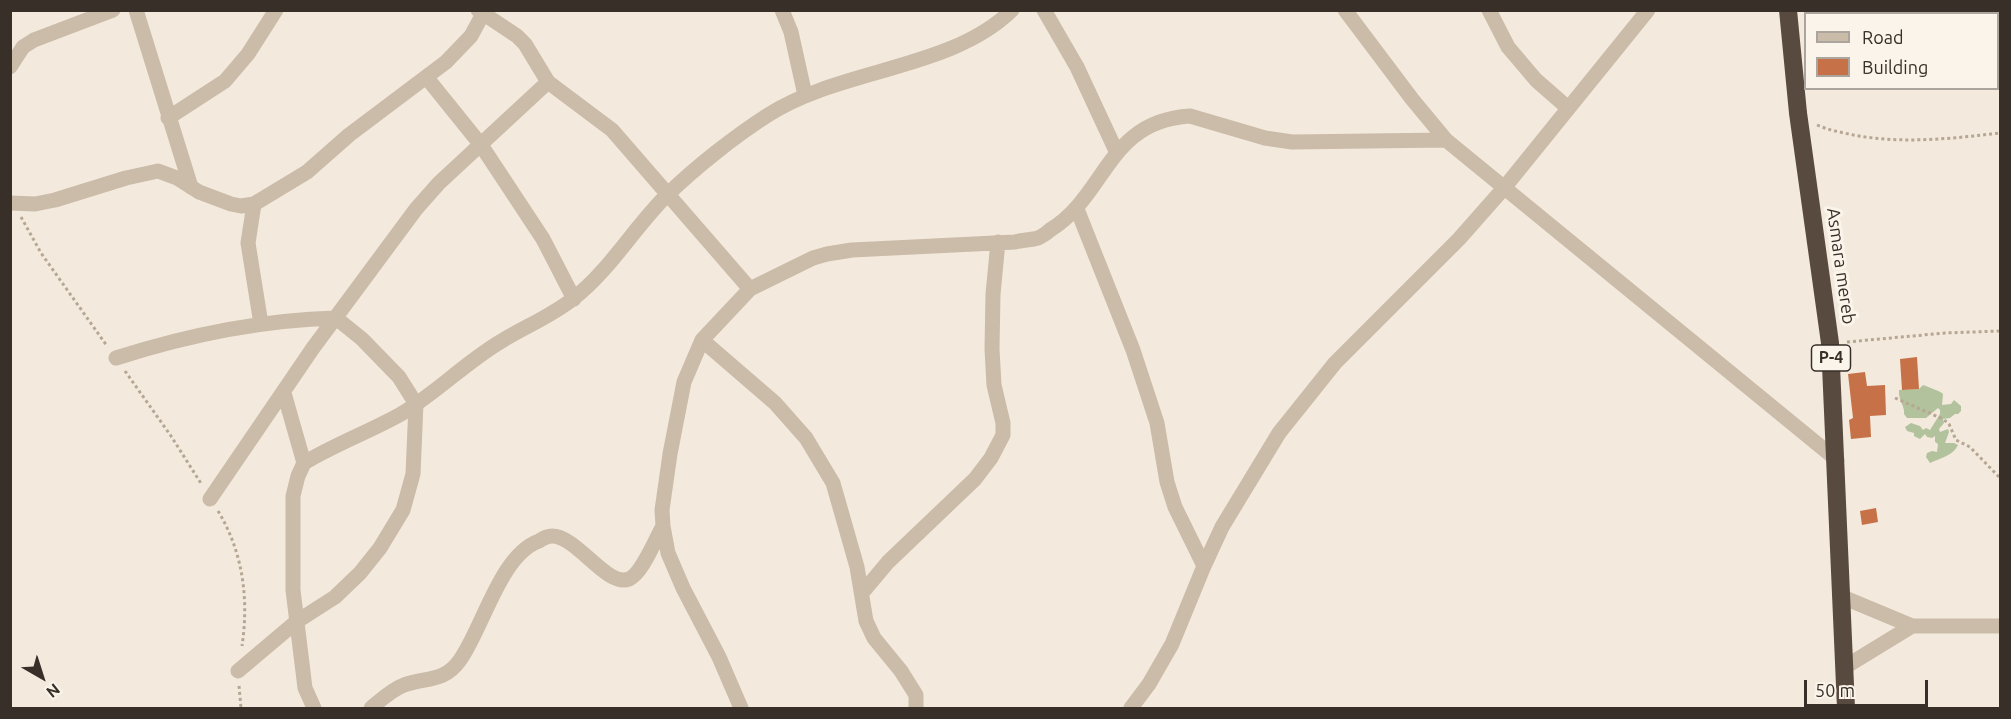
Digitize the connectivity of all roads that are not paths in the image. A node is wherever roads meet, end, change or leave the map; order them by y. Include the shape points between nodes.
1 (113, 10) edge
2 (136, 10) edge
3 (276, 10) edge
4 (782, 10) edge
5 (1012, 10) edge
6 (1044, 10) edge
7 (1345, 10) edge
8 (1490, 10) edge
9 (1648, 10) edge
10 (1788, 10) edge
11 (482, 12) edge
12 (10, 67) edge
13 (427, 78) junction
14 (548, 82) junction
15 (805, 95) junction
16 (1568, 108) junction
17 (168, 118) junction
18 (1446, 140) junction
19 (481, 145) junction
20 (1117, 153) junction
21 (191, 187) junction
22 (1504, 188) junction
23 (668, 194) junction
24 (11, 202) edge
25 (254, 204) junction
26 (1077, 208) junction
27 (998, 242) junction
28 (750, 289) junction
29 (574, 299) junction
30 (336, 318) junction
31 (261, 324) junction
32 (702, 340) junction
33 (116, 358) road end
34 (284, 393) junction
35 (416, 404) junction
36 (1837, 460) junction
37 (304, 463) junction
38 (210, 499) road end
39 (663, 526) junction
40 (1204, 566) junction
41 (862, 593) junction
42 (1840, 596) junction
43 (296, 622) junction
44 (1912, 626) junction
45 (2001, 626) edge
46 (1845, 668) junction
47 (238, 671) road end
48 (314, 708) edge
49 (371, 708) edge
50 (741, 708) edge
51 (916, 708) edge
52 (1131, 708) edge
53 (1846, 708) edge

1 - 12 street via 34,39 23,47
2 - 17 street
3 - 17 street via 225,81
4 - 15 street
5 - 15 street via 977,38
6 - 20 street via 1077,67
7 - 18 street
8 - 16 street via 1508,47 1536,80
9 - 16 street
10 - 36 highway, Asmara mereb / P-4 via 1830,343
11 - 13 street via 462,46
11 - 14 street via 525,44
13 - 19 street
13 - 25 street via 306,172
14 - 19 street
14 - 23 street via 612,130
15 - 23 street via 740,134
16 - 22 street
17 - 21 street
18 - 20 street via 1292,142 1190,116 1145,128
18 - 22 street
19 - 29 street via 543,239
19 - 30 street via 416,209
20 - 26 street
21 - 24 street via 158,171 55,200 35,204
21 - 25 street via 231,204
22 - 36 street
22 - 40 street via 1459,239 1335,363 1300,406 1259,465
23 - 28 street
23 - 29 street via 596,279
25 - 31 street via 248,243
26 - 27 street via 1038,238
26 - 40 street via 1157,423 1175,507
27 - 28 street via 827,254
27 - 41 street via 992,349 1003,435 975,479 888,562
28 - 32 street
29 - 35 street via 500,342
30 - 31 street
30 - 34 street
30 - 35 street via 399,377
31 - 33 street via 203,333
32 - 39 street via 684,382 670,454
32 - 41 street via 775,403 806,438 833,483
34 - 37 street
34 - 38 street
35 - 37 street
35 - 43 street via 413,474 403,510 360,573 334,597
36 - 42 highway, Asmara mereb / P-4
37 - 43 street via 293,496
39 - 49 street via 638,572 630,579 620,580 607,573 570,543 552,536 535,542 519,553 506,571 459,663 446,674 394,690
39 - 50 street via 668,553 682,588
40 - 52 street via 1172,645
41 - 51 street via 873,638 906,679 915,695
42 - 44 street
42 - 46 highway, Asmara mereb / P-4
43 - 47 street
43 - 48 street via 305,688
44 - 45 street
44 - 46 street
46 - 53 highway, Asmara mereb / P-4

